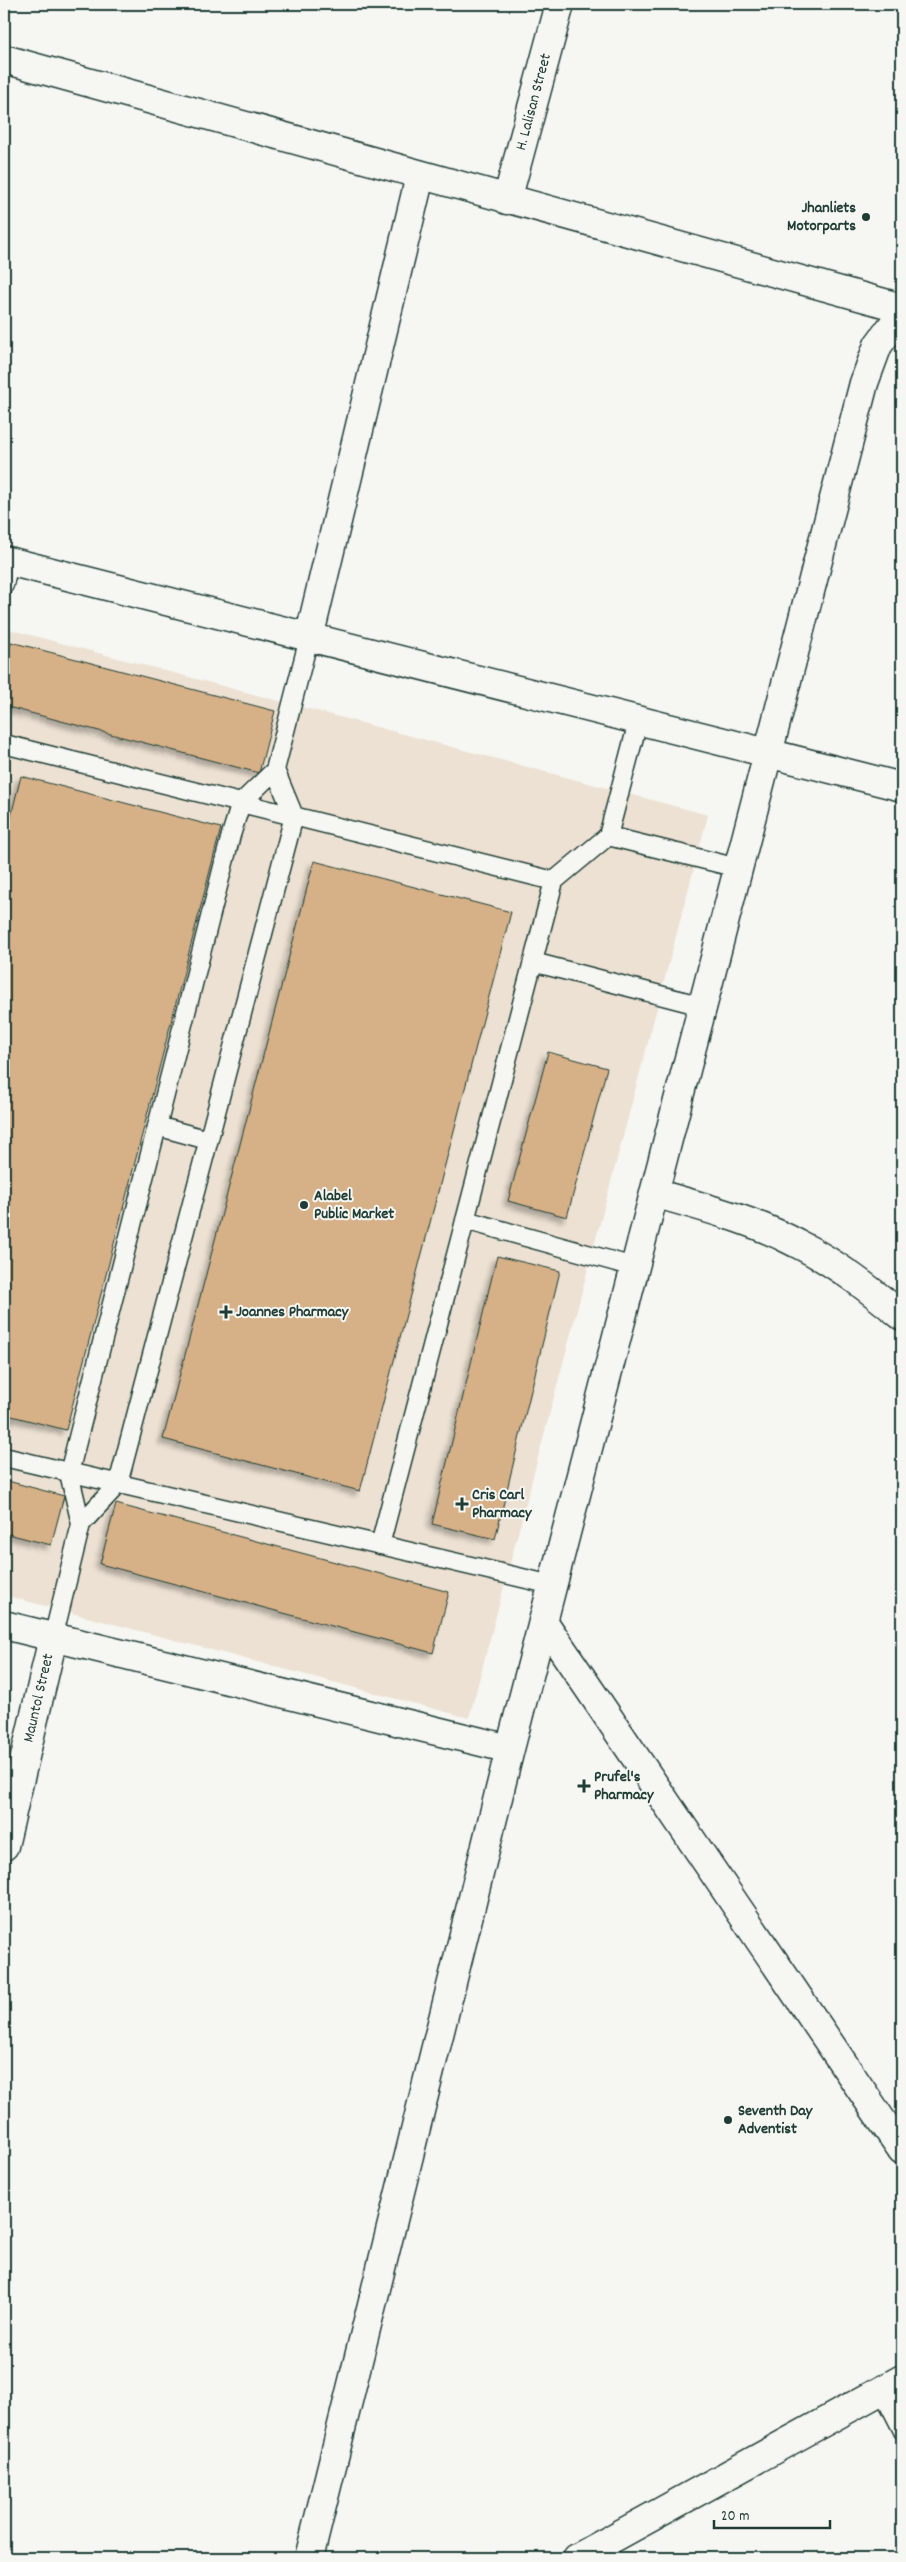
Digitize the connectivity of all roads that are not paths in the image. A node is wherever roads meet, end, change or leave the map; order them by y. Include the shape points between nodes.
1 (560, 4) edge
2 (4, 59) edge
3 (420, 176) junction
4 (507, 200) junction
5 (902, 308) edge
6 (902, 313) edge
7 (5, 569) edge
8 (309, 638) junction
9 (638, 722) junction
10 (4, 744) edge
11 (767, 754) junction
12 (275, 770) junction
13 (902, 787) edge
14 (242, 803) junction
15 (294, 816) junction
16 (608, 836) junction
17 (738, 868) junction
18 (554, 881) junction
19 (533, 962) junction
20 (702, 1006) junction
21 (157, 1126) junction
22 (208, 1140) junction
23 (654, 1193) junction
24 (466, 1220) junction
25 (634, 1267) junction
26 (902, 1316) edge
27 (4, 1457) edge
28 (69, 1474) junction
29 (118, 1484) junction
30 (81, 1524) junction
31 (380, 1545) junction
32 (552, 1585) junction
33 (543, 1621) junction
34 (4, 1624) edge
35 (53, 1638) junction
36 (510, 1749) junction
37 (4, 1846) edge
38 (902, 2150) edge
39 (892, 2385) edge
40 (902, 2429) edge
41 (309, 2558) edge
42 (577, 2558) edge

1 - 4 street, H. Lalisan Street
2 - 3 street
3 - 4 street
3 - 8 street
4 - 5 street
6 - 11 street via 878,345 864,382
7 - 8 street
8 - 9 street
8 - 12 lane
9 - 11 street
9 - 16 lane
10 - 14 lane
11 - 13 street
11 - 17 street
12 - 14 lane
12 - 15 lane
14 - 15 lane
14 - 21 lane
15 - 18 lane
15 - 22 lane
16 - 17 lane
16 - 18 lane
17 - 20 street
18 - 19 lane
19 - 20 lane
19 - 24 lane
20 - 23 street
21 - 22 lane
21 - 28 lane
22 - 29 lane
23 - 25 street
23 - 26 street via 730,1214 798,1243 859,1281
24 - 25 lane
24 - 31 lane
25 - 32 street
27 - 28 lane
28 - 29 lane
28 - 30 lane
29 - 30 lane
29 - 31 lane
30 - 35 lane
31 - 32 lane
32 - 33 street
33 - 36 street
33 - 38 street
34 - 35 street
35 - 36 street
35 - 37 street, Mauntol Street
36 - 41 street
39 - 40 lane
39 - 42 street

